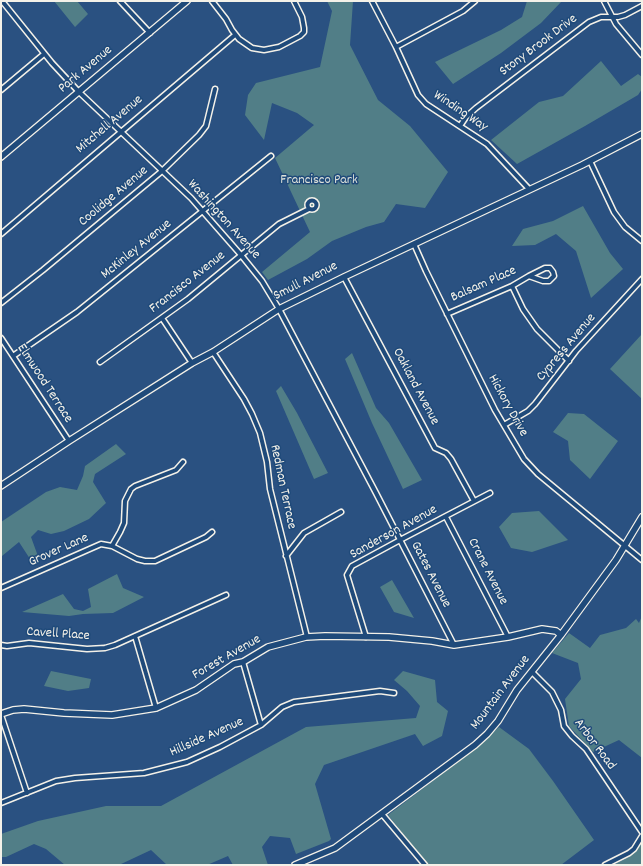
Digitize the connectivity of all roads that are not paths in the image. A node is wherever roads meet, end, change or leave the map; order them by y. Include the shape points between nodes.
1 (2, 1) edge
2 (120, 1) edge
3 (187, 1) edge
4 (212, 1) edge
5 (294, 1) edge
6 (372, 1) edge
7 (475, 1) edge
8 (604, 1) edge
9 (642, 6) edge
10 (612, 17) junction
11 (150, 33) junction
12 (235, 35) junction
13 (396, 47) junction
14 (44, 54) junction
15 (642, 55) edge
16 (215, 89) dead end
17 (1, 90) edge
18 (79, 92) junction
19 (460, 126) junction
20 (120, 132) junction
21 (642, 134) edge
22 (271, 156) dead end
23 (1, 157) edge
24 (590, 161) junction
25 (162, 171) junction
26 (529, 189) junction
27 (309, 209) dead end
28 (202, 211) junction
29 (1, 234) edge
30 (642, 241) edge
31 (414, 244) junction
32 (241, 255) junction
33 (529, 276) junction
34 (344, 277) junction
35 (642, 279) edge
36 (512, 286) junction
37 (1, 302) edge
38 (278, 309) junction
39 (447, 314) junction
40 (162, 318) junction
41 (1, 338) edge
42 (213, 352) junction
43 (13, 356) junction
44 (569, 361) junction
45 (100, 362) dead end
46 (192, 363) junction
47 (504, 425) junction
48 (69, 441) junction
49 (183, 462) dead end
50 (1, 486) edge
51 (376, 493) joint
52 (490, 493) dead end
53 (474, 500) junction
54 (341, 512) dead end
55 (446, 517) junction
56 (642, 517) edge
57 (212, 532) dead end
58 (400, 540) junction
59 (112, 546) junction
60 (625, 547) junction
61 (286, 556) junction
62 (642, 560) edge
63 (1, 588) edge
64 (226, 595) dead end
65 (561, 635) junction
66 (135, 636) junction
67 (307, 637) junction
68 (366, 637) junction
69 (508, 637) junction
70 (1, 645) edge
71 (454, 646) junction
72 (244, 662) junction
73 (532, 672) junction
74 (394, 693) dead end
75 (156, 708) junction
76 (1, 714) edge
77 (261, 725) junction
78 (27, 793) junction
79 (1, 803) edge
80 (382, 814) junction
81 (642, 832) edge
82 (642, 836) edge
83 (296, 865) edge
84 (425, 865) edge
85 (605, 865) edge

1 - 14 street, Washington Avenue
2 - 11 street
3 - 11 street, Park Avenue
4 - 12 street
5 - 12 street via 304,28 300,36 279,47 264,50 249,46
6 - 13 street, Winding Way
7 - 13 street via 463,11
8 - 10 street
9 - 10 street, Stony Brook Drive via 631,13
10 - 15 street
10 - 19 street, Stony Brook Drive via 589,22 476,108
11 - 18 street, Park Avenue
12 - 20 street, Mitchell Avenue
13 - 19 street, Winding Way via 418,95 426,104
14 - 17 street
14 - 18 street, Washington Avenue
16 - 25 street, Coolidge Avenue via 206,126
18 - 20 street, Washington Avenue
18 - 23 street, Park Avenue
19 - 26 street, Winding Way via 487,144
20 - 25 street, Washington Avenue
20 - 29 street, Mitchell Avenue
21 - 24 street, Smull Avenue
22 - 28 street, McKinley Avenue
24 - 26 street, Smull Avenue
24 - 30 street via 614,212 624,227
25 - 28 street, Washington Avenue
25 - 37 street, Coolidge Avenue
26 - 31 street, Smull Avenue
27 - 32 street, Francisco Avenue via 279,224
28 - 32 street, Washington Avenue
28 - 43 street, McKinley Avenue via 77,312
31 - 34 street, Smull Avenue
31 - 39 street, Hickory Drive
32 - 38 street, Washington Avenue via 262,281
32 - 40 street, Francisco Avenue
33 - 33 street, Balsam Place via 542,281 549,281 554,276 550,268
33 - 36 street, Balsam Place
34 - 38 street, Smull Avenue
34 - 53 street, Oakland Avenue via 435,448 446,453 451,459
35 - 44 street, Cypress Avenue
36 - 39 street, Balsam Place
36 - 44 street via 523,309 537,329
38 - 42 street, Smull Avenue
38 - 51 street, Washington Avenue
39 - 47 street, Hickory Drive
40 - 45 street, Francisco Avenue
40 - 46 street
41 - 43 street, Elmwood Terrace
42 - 46 street, Smull Avenue
42 - 61 street, Redman Terrace via 244,399 260,432
43 - 48 street, Elmwood Terrace
44 - 47 street, Cypress Avenue via 528,411
46 - 48 street, Smull Avenue
47 - 60 street, Hickory Drive via 524,459 538,474
48 - 50 street, Smull Avenue
49 - 59 street via 176,470 131,489 125,501 124,522
51 - 58 street, Gates Avenue
52 - 53 street, Sanderson Avenue
53 - 55 street, Sanderson Avenue
54 - 61 street via 304,533
55 - 58 street, Sanderson Avenue
55 - 69 street, Crane Avenue
56 - 60 street, Mountain Avenue
57 - 59 street, Grover Lane via 155,561 137,559
58 - 68 street, Sanderson Avenue via 352,566 347,575
58 - 71 street, Gates Avenue
59 - 63 street, Grover Lane via 94,546
60 - 62 street, Hickory Drive
60 - 65 street, Mountain Avenue
61 - 67 street, Redman Terrace
64 - 66 street, Cavell Place
65 - 69 street, Forest Avenue via 556,631 542,629
65 - 73 street, Mountain Avenue
66 - 70 street, Cavell Place via 110,646 93,649 22,643
66 - 75 street
67 - 68 street, Forest Avenue
67 - 72 street, Forest Avenue via 268,647
68 - 71 street, Forest Avenue via 432,641
69 - 71 street, Forest Avenue
72 - 75 street, Forest Avenue via 234,664 196,690
72 - 77 street
73 - 80 street, Mountain Avenue via 517,690 498,721 481,740
73 - 81 street, Arbor Road via 552,692 561,710 564,726 586,749
74 - 77 street, Hillside Avenue via 380,691 294,702 282,707
75 - 76 street, Forest Avenue via 112,715 24,709
76 - 78 street
77 - 78 street, Hillside Avenue via 187,762 144,773 56,781
78 - 79 street, Hillside Avenue
80 - 83 street, Mountain Avenue via 335,848
80 - 84 street
82 - 85 street via 629,853

